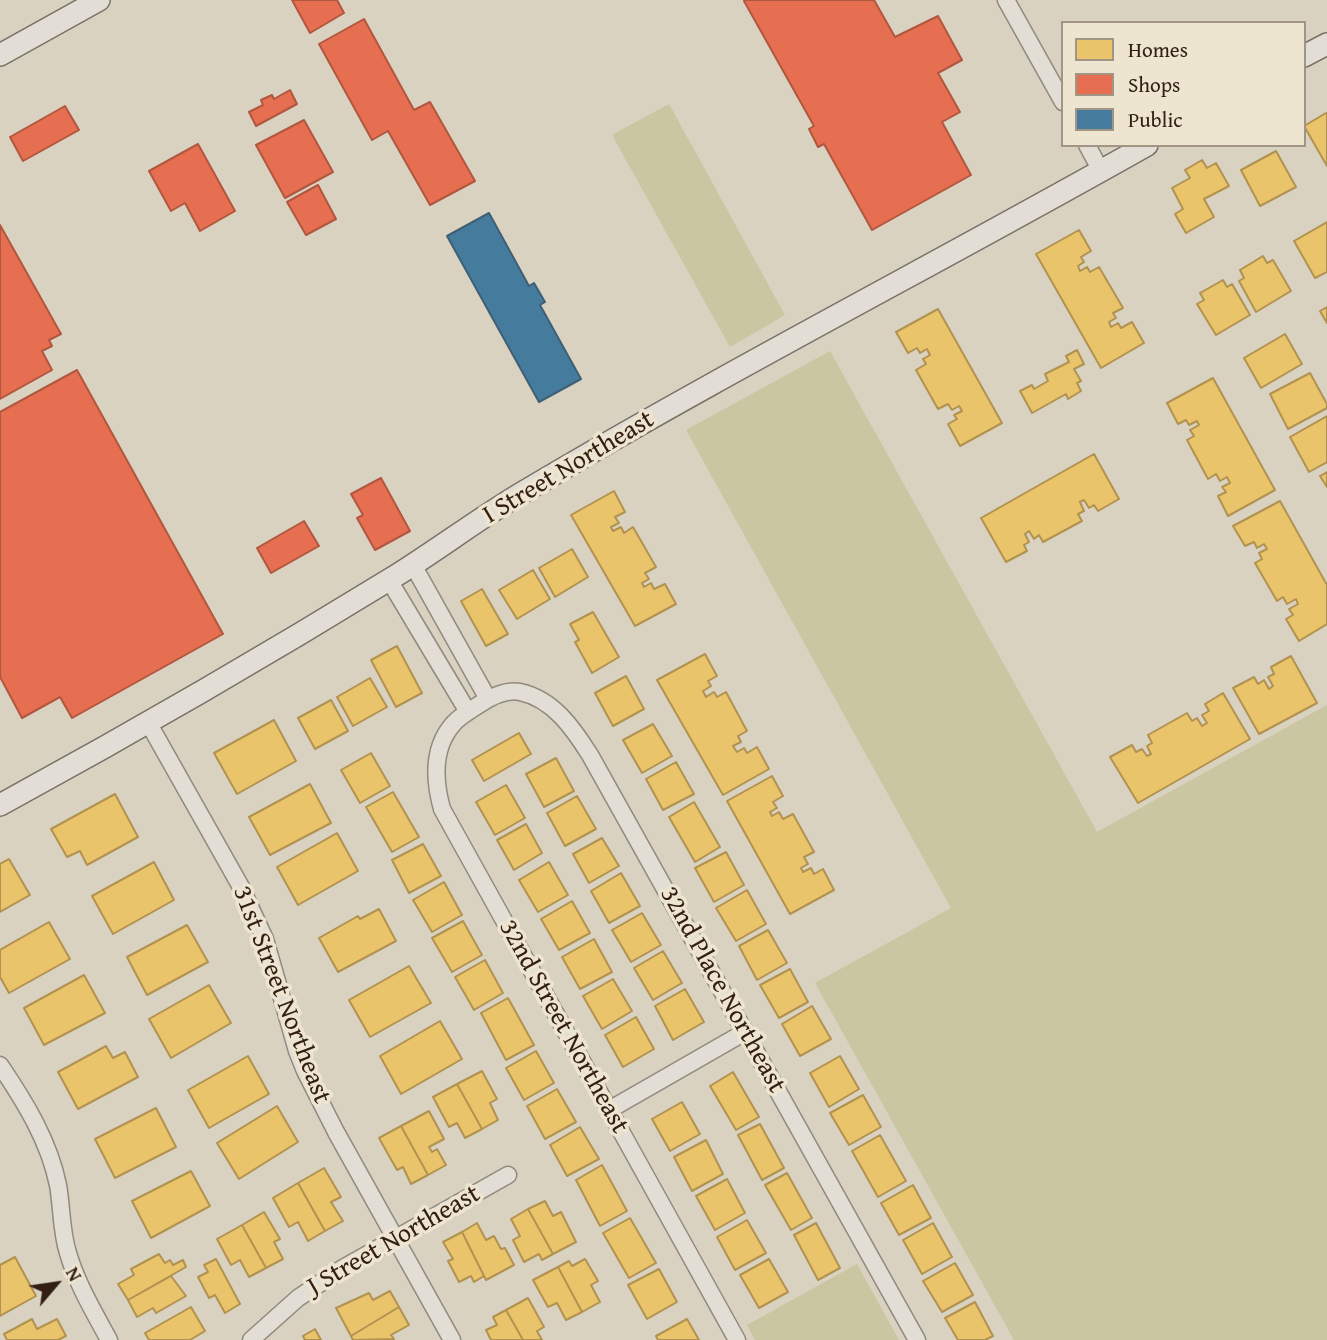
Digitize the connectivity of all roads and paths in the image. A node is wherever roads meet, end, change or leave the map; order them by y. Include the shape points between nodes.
1 (99, 0) edge
2 (1006, 0) edge
3 (1327, 44) edge
4 (0, 55) edge
5 (1306, 55) edge
6 (1061, 98) edge
7 (1088, 147) edge
8 (1143, 147) edge
9 (1101, 171) junction
10 (413, 565) junction
11 (389, 580) junction
12 (488, 699) junction
13 (468, 712) junction
14 (149, 724) junction
15 (0, 805) edge
16 (745, 1032) junction
17 (0, 1065) edge
18 (609, 1110) junction
19 (508, 1175) dead end
20 (395, 1237) junction
21 (109, 1340) edge
22 (250, 1340) edge
23 (452, 1340) edge
24 (737, 1340) edge
25 (917, 1340) edge

1 - 4 street
2 - 6 street
3 - 5 street
7 - 9 street
8 - 9 street, I Street Northeast
9 - 10 street, I Street Northeast via 527,489
10 - 11 street, I Street Northeast
10 - 12 street
11 - 13 street
11 - 14 street, I Street Northeast
12 - 13 street, 32nd Street Northeast
12 - 16 street, 32nd Place Northeast via 513,692 529,695 562,716 574,731
13 - 18 street, 32nd Street Northeast via 442,738 436,757 442,809
14 - 15 street, I Street Northeast
14 - 20 street, 31st Street Northeast via 241,887 265,939 305,1071
16 - 18 street
16 - 25 street, 32nd Place Northeast
17 - 21 street via 45,1144 58,1185 68,1255
18 - 24 street, 32nd Street Northeast
19 - 20 street, J Street Northeast
20 - 22 street, J Street Northeast via 314,1286
20 - 23 street, 31st Street Northeast

